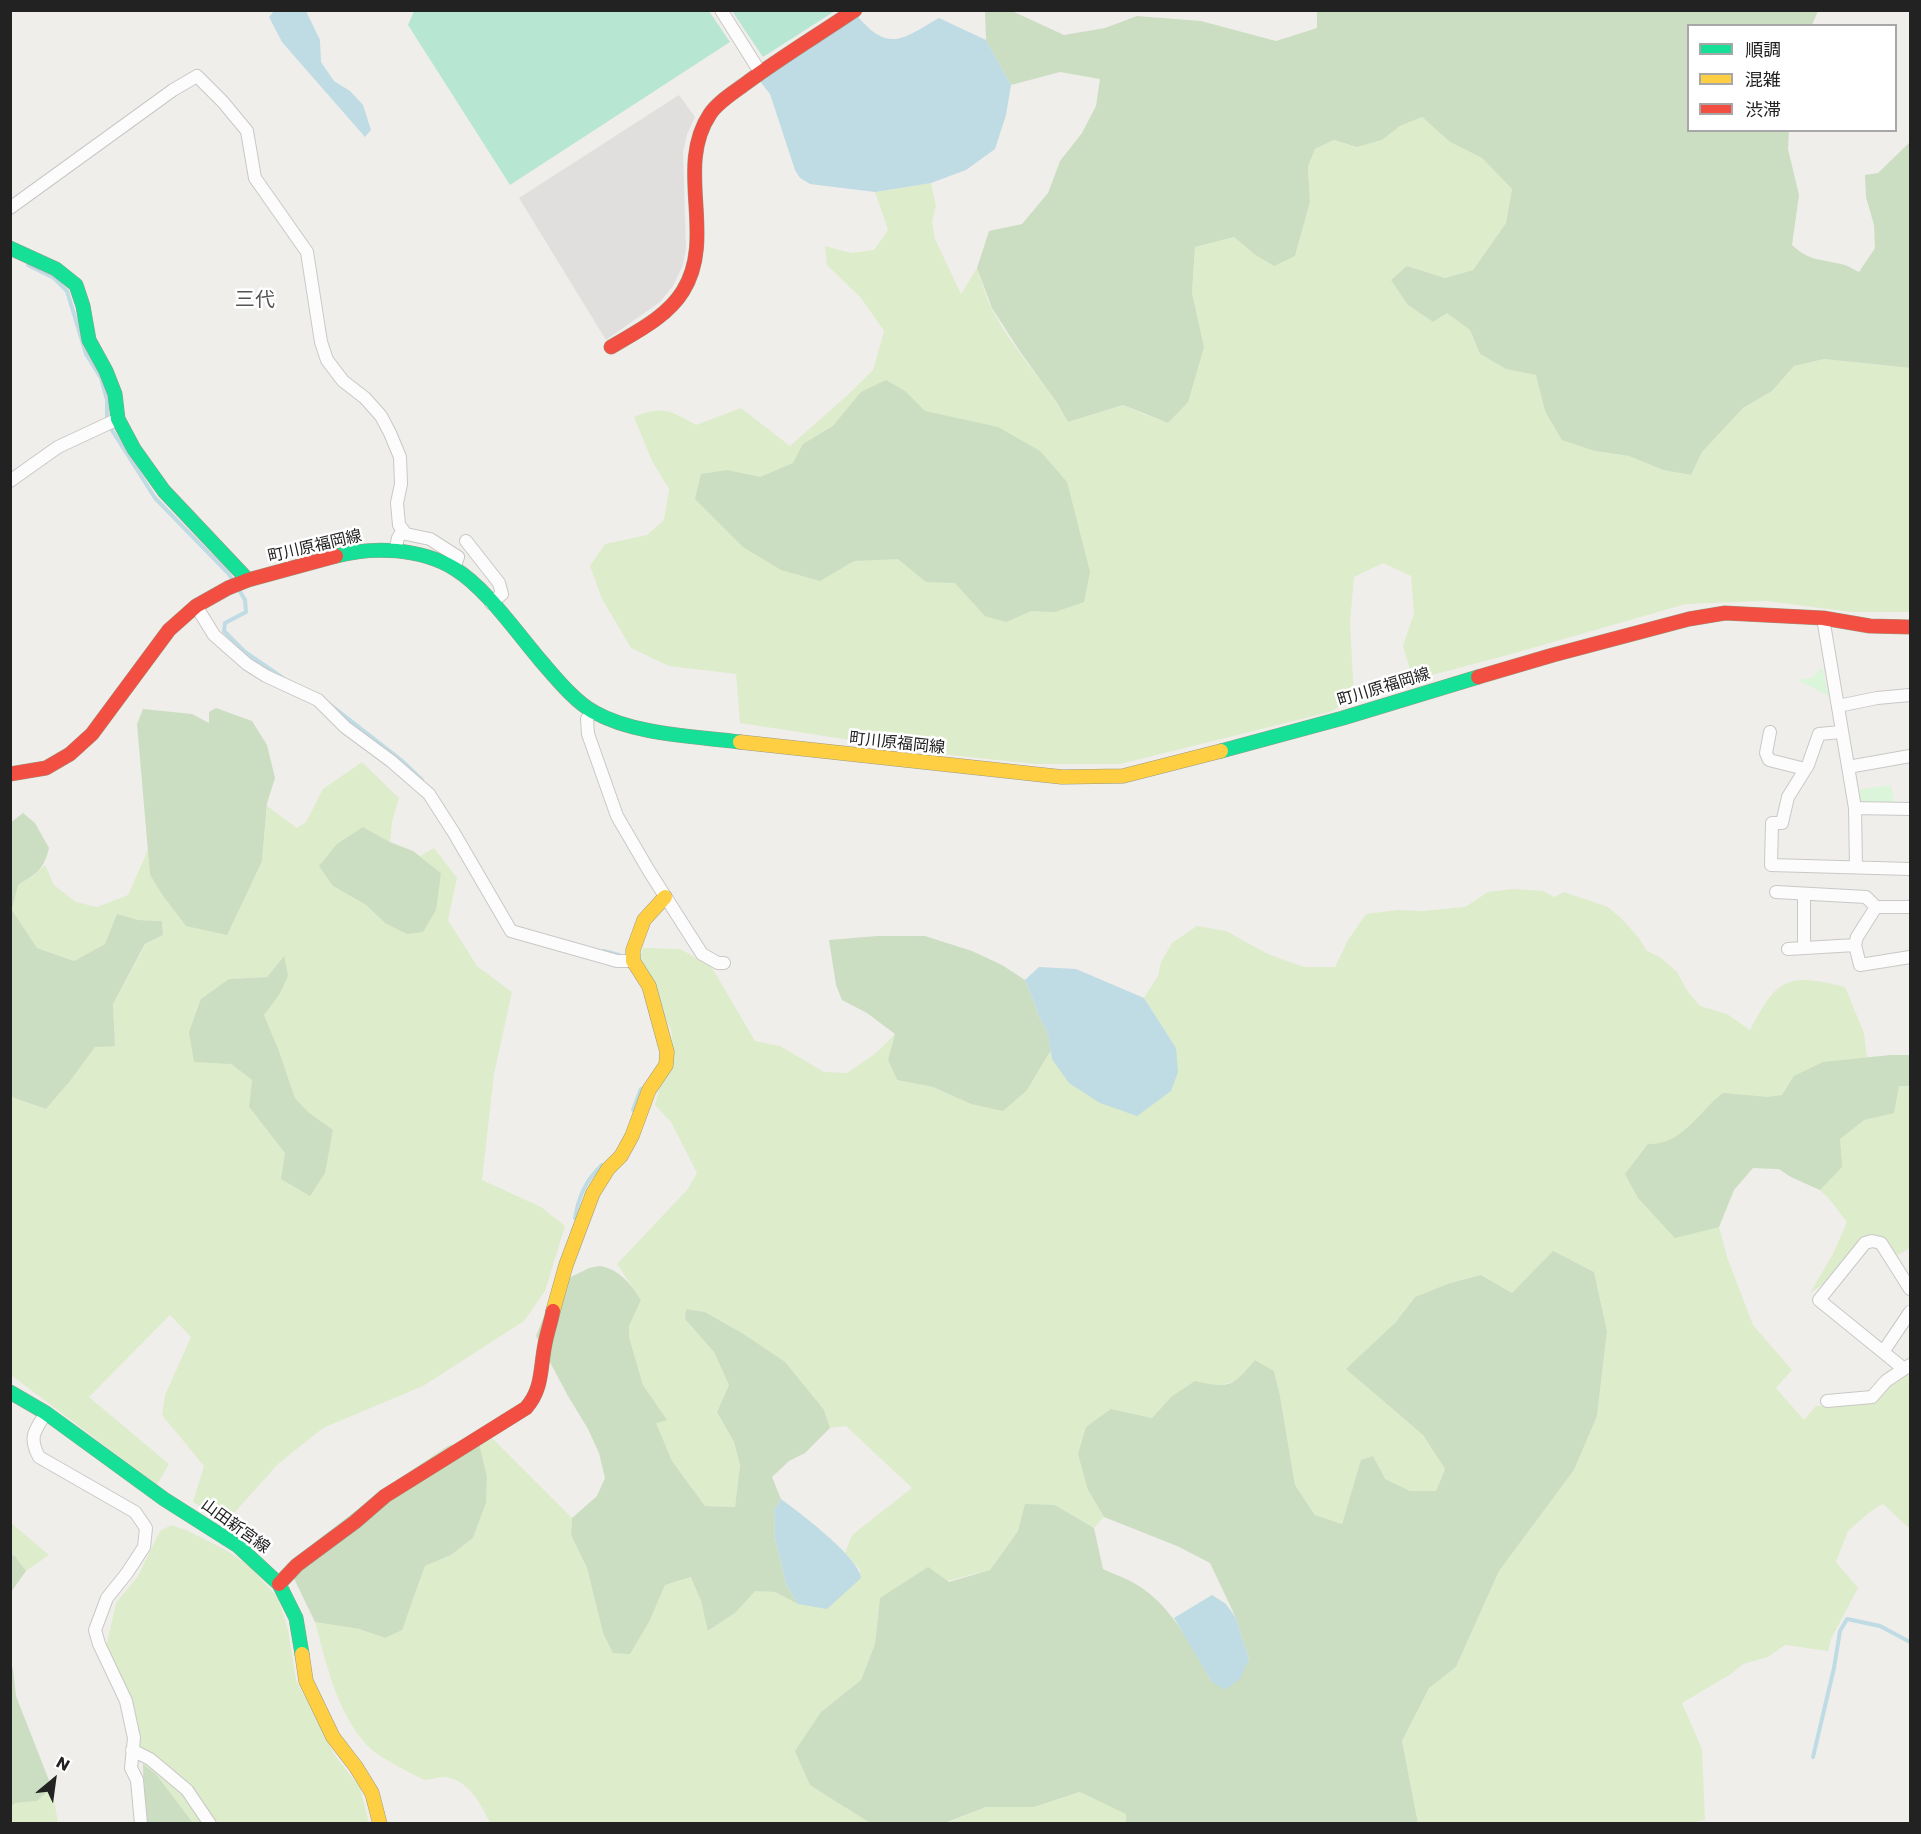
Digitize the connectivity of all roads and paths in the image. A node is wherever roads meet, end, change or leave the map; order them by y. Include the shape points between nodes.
1 (721, 10) edge
2 (855, 10) edge
3 (760, 72) junction
4 (10, 208) edge
5 (10, 248) edge
6 (611, 347) dead end
7 (118, 419) junction
8 (10, 481) edge
9 (403, 530) junction
10 (466, 541) dead end
11 (395, 551) junction
12 (482, 560) junction
13 (456, 563) junction
14 (248, 580) junction
15 (491, 603) junction
16 (196, 606) junction
17 (1823, 618) junction
18 (1911, 627) edge
19 (1911, 695) edge
20 (1838, 706) junction
21 (592, 711) junction
22 (1770, 732) dead end
23 (1841, 732) junction
24 (1911, 756) edge
25 (1848, 767) junction
26 (1805, 769) junction
27 (10, 774) edge
28 (1855, 808) junction
29 (1911, 810) edge
30 (1856, 867) junction
31 (1911, 869) edge
32 (1776, 892) dead end
33 (1804, 894) junction
34 (665, 897) junction
35 (1876, 907) junction
36 (1911, 907) edge
37 (1855, 945) junction
38 (1804, 947) junction
39 (1788, 949) dead end
40 (1911, 957) edge
41 (633, 961) junction
42 (724, 963) dead end
43 (1911, 1289) edge
44 (1911, 1312) edge
45 (1883, 1352) junction
46 (1907, 1367) edge
47 (10, 1392) edge
48 (1827, 1401) dead end
49 (46, 1413) junction
50 (279, 1584) junction
51 (132, 1750) junction
52 (141, 1824) edge
53 (210, 1824) edge
54 (380, 1824) edge

1 - 3 street
2 - 3 main road
3 - 6 main road via 718,105 697,139 697,242 691,276 670,306
4 - 9 street via 197,76 247,131 255,178 307,252 327,360 381,416 390,433 400,457 397,503
5 - 7 main road via 56,269 76,285 88,340 115,394
7 - 8 street via 58,447
7 - 14 main road via 164,491
9 - 11 street
9 - 13 street via 430,539
10 - 12 street
11 - 13 main road, 町川原福岡線
11 - 14 main road, 町川原福岡線 via 355,551
12 - 13 street
12 - 15 street via 502,594
13 - 15 main road, 町川原福岡線
14 - 16 main road, 町川原福岡線
15 - 21 main road, 町川原福岡線 via 552,674
16 - 27 main road, 町川原福岡線 via 170,630 92,734 70,754 46,768
16 - 41 street via 214,635 247,664 318,700 345,727 429,794 511,931 617,961
17 - 18 main road, 町川原福岡線 via 1870,626
17 - 20 street
17 - 21 main road, 町川原福岡線 via 1747,612 1689,619 1123,776 1007,773 765,746 644,729
19 - 20 street
20 - 23 street
21 - 34 street via 587,718 588,734 617,816
22 - 26 street via 1766,753 1769,760
23 - 25 street
23 - 26 street via 1819,734
24 - 25 street
25 - 28 street
26 - 30 street via 1788,797 1782,823 1772,823 1771,865
28 - 29 street
28 - 30 street
30 - 31 street
32 - 33 street
33 - 35 street via 1866,897
33 - 38 street
34 - 41 main road via 639,928
34 - 42 street via 702,954
35 - 36 street
35 - 37 street
37 - 38 street
37 - 40 street via 1860,966
38 - 39 street
41 - 50 main road via 649,986 667,1052 666,1065 649,1090 632,1137 593,1193 566,1265 535,1398 500,1426 385,1496 297,1565
43 - 45 street via 1881,1243 1872,1241 1865,1243 1819,1300
44 - 45 street
45 - 46 street
46 - 48 street via 1886,1381 1872,1397
47 - 49 main road, 山田新宮線
49 - 50 main road, 山田新宮線 via 238,1546
49 - 51 street via 34,1432 33,1446 39,1457 135,1512 146,1528 144,1547 108,1598 95,1630 126,1701 134,1738
50 - 54 main road, 山田新宮線 via 296,1618 306,1681 333,1737 372,1794
51 - 52 street via 131,1768 137,1780
51 - 53 street via 187,1790

